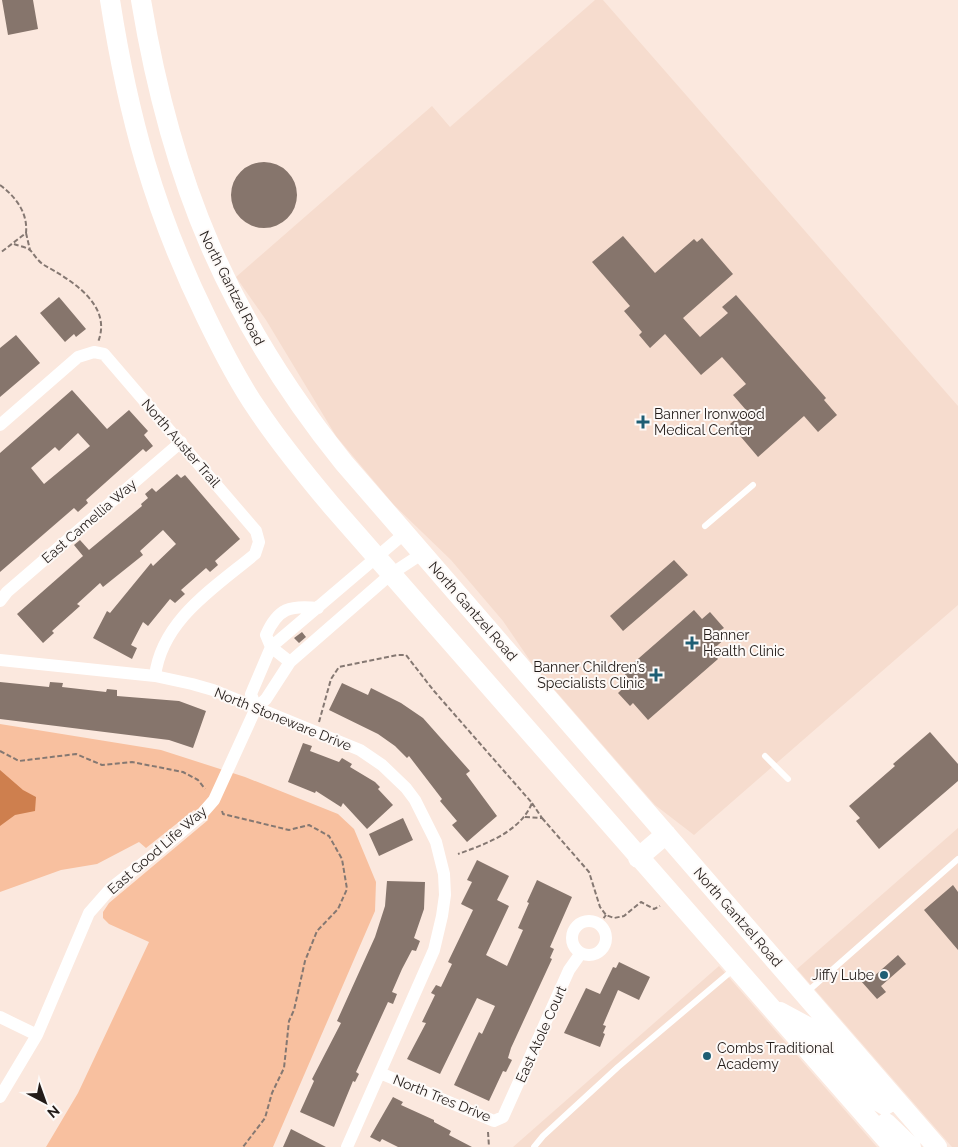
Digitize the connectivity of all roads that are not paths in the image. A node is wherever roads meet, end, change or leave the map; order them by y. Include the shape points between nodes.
1 (110, 0) edge
2 (141, 0) edge
3 (0, 425) edge
4 (180, 442) junction
5 (753, 485) dead end
6 (705, 526) dead end
7 (405, 533) junction
8 (423, 554) junction
9 (377, 558) junction
10 (392, 574) junction
11 (0, 601) edge
12 (318, 608) junction
13 (271, 648) junction
14 (0, 660) edge
15 (290, 662) junction
16 (155, 676) junction
17 (256, 708) junction
18 (765, 756) dead end
19 (788, 780) dead end
20 (666, 834) junction
21 (638, 858) junction
22 (958, 859) edge
23 (581, 953) junction
24 (734, 968) junction
25 (805, 994) junction
26 (769, 1007) junction
27 (0, 1017) edge
28 (37, 1035) junction
29 (380, 1073) junction
30 (0, 1097) edge
31 (895, 1099) junction
32 (499, 1119) joint
33 (870, 1121) junction
34 (347, 1147) edge
35 (534, 1147) edge
36 (893, 1147) edge
37 (911, 1147) edge
38 (937, 1147) edge

1 - 9 main road via 138,142 161,214 194,294 256,407 300,468
2 - 7 main road, North Gantzel Road via 150,56 169,135 199,222 233,297 270,362 311,423
3 - 4 street, North Auster Trail via 78,358 94,352 104,354
4 - 11 street, East Camellia Way
4 - 16 street, North Auster Trail via 256,531 259,542 255,554 175,625 157,660
5 - 6 lane
7 - 8 main road, North Gantzel Road
7 - 9 street, East Good Life Way
8 - 10 street, East Good Life Way
8 - 20 main road, North Gantzel Road
9 - 10 main road
9 - 12 street, East Good Life Way
10 - 15 street, East Good Life Way
10 - 21 main road
12 - 13 street, East Good Life Way
12 - 13 street via 301,606 281,612 266,635
13 - 15 street
13 - 17 street, East Good Life Way via 252,694
14 - 16 street, North Stoneware Drive
15 - 17 street, East Good Life Way via 266,699
16 - 17 street, North Stoneware Drive via 213,690
17 - 28 street, East Good Life Way via 214,800 161,849 111,888 88,912
17 - 29 street, North Stoneware Drive via 360,750 382,765 415,800 433,837 444,874 442,916 434,950
18 - 19 lane
20 - 21 main road
20 - 25 main road, North Gantzel Road
21 - 24 main road
22 - 25 lane
23 - 23 street via 573,945 574,929 588,921 603,920 606,933 602,949 592,955
23 - 32 street, East Atole Court via 569,970
24 - 26 main road
24 - 35 lane via 618,1066
25 - 31 main road, North Gantzel Road
26 - 31 main road via 806,1026 878,1101 885,1105
26 - 33 main road
27 - 28 street
28 - 30 street, East Good Life Way
29 - 32 street, North Tres Drive
29 - 34 street, North Stoneware Drive
31 - 38 main road, North Gantzel Road
33 - 36 main road
33 - 37 main road via 881,1120 889,1125

